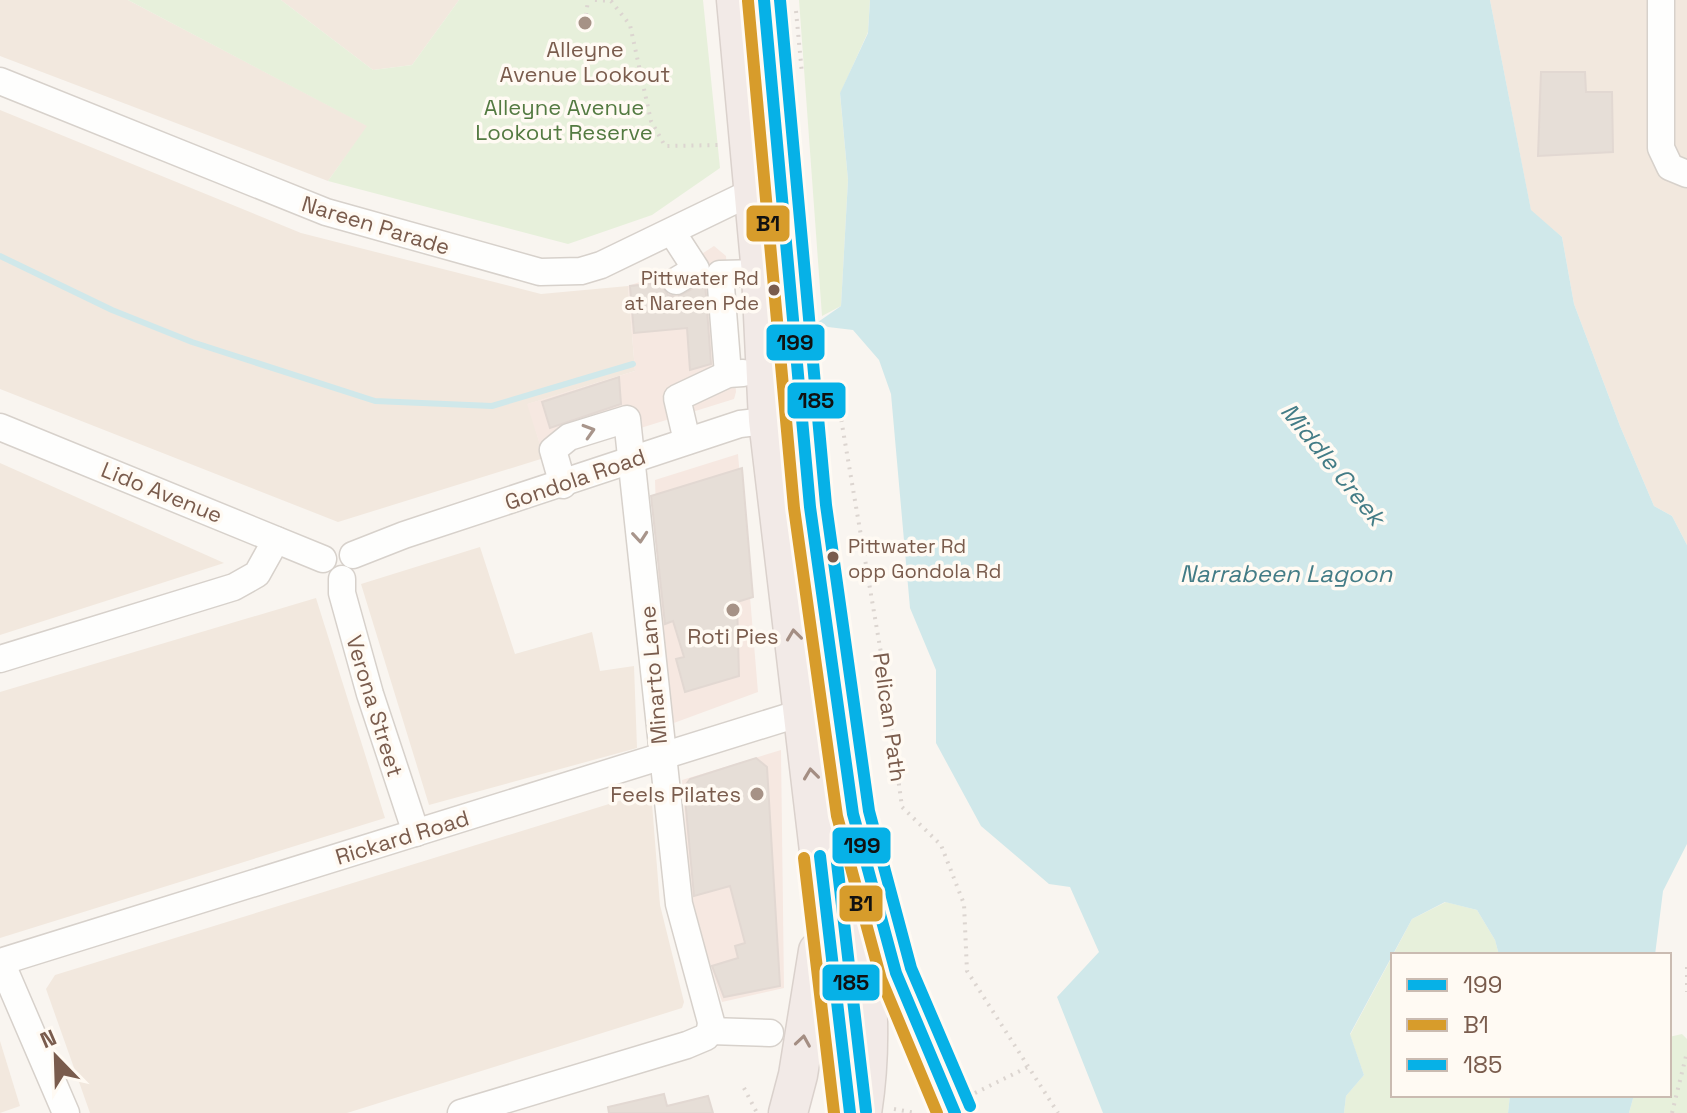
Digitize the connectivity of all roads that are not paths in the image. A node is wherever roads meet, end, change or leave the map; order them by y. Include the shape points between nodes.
1 (736, 0) edge
2 (764, 0) edge
3 (1661, 0) edge
4 (0, 81) edge
5 (1687, 174) edge
6 (754, 191) junction
7 (672, 232) junction
8 (761, 273) junction
9 (697, 275) junction
10 (746, 372) junction
11 (785, 418) junction
12 (0, 427) edge
13 (687, 441) junction
14 (633, 460) junction
15 (563, 485) junction
16 (276, 540) junction
17 (347, 567) junction
18 (0, 659) edge
19 (804, 712) junction
20 (661, 757) junction
21 (853, 814) junction
22 (416, 833) junction
23 (825, 907) junction
24 (0, 962) edge
25 (710, 1031) junction
26 (770, 1033) dead end
27 (940, 1110) edge
28 (878, 1111) edge
29 (66, 1113) edge
30 (461, 1113) edge
31 (788, 1113) edge
32 (850, 1113) edge

1 - 6 highway
2 - 11 highway
3 - 5 street via 1661,148 1670,167
4 - 7 street, Nareen Parade via 299,203 540,272 581,271
6 - 7 street, Nareen Parade
6 - 8 highway
7 - 9 street
8 - 9 street
8 - 10 highway
9 - 10 street
10 - 11 highway
10 - 13 street via 677,398
11 - 13 street, Gondola Road via 740,424
19 -> 11 highway
11 - 21 highway via 810,507
12 - 16 street, Lido Avenue
13 - 14 street, Gondola Road
14 - 15 street, Gondola Road
15 -> 14 street, Minarto Lane via 553,450 569,437 627,419
14 -> 20 street, Minarto Lane
15 - 17 street, Gondola Road via 404,535
16 - 17 street, Lido Avenue via 323,559 327,574
16 - 18 street via 257,574 234,587
17 - 22 street, Verona Street via 342,593
19 - 20 street, Rickard Road
23 -> 19 highway
20 - 22 street, Rickard Road
20 - 25 street, Minarto Lane via 679,904
21 - 27 highway
21 - 28 highway via 850,873 871,1016 870,1058
22 - 24 street, Rickard Road
31 -> 23 highway
23 - 32 highway
24 - 29 street
25 - 26 street
25 - 30 street via 687,1045

